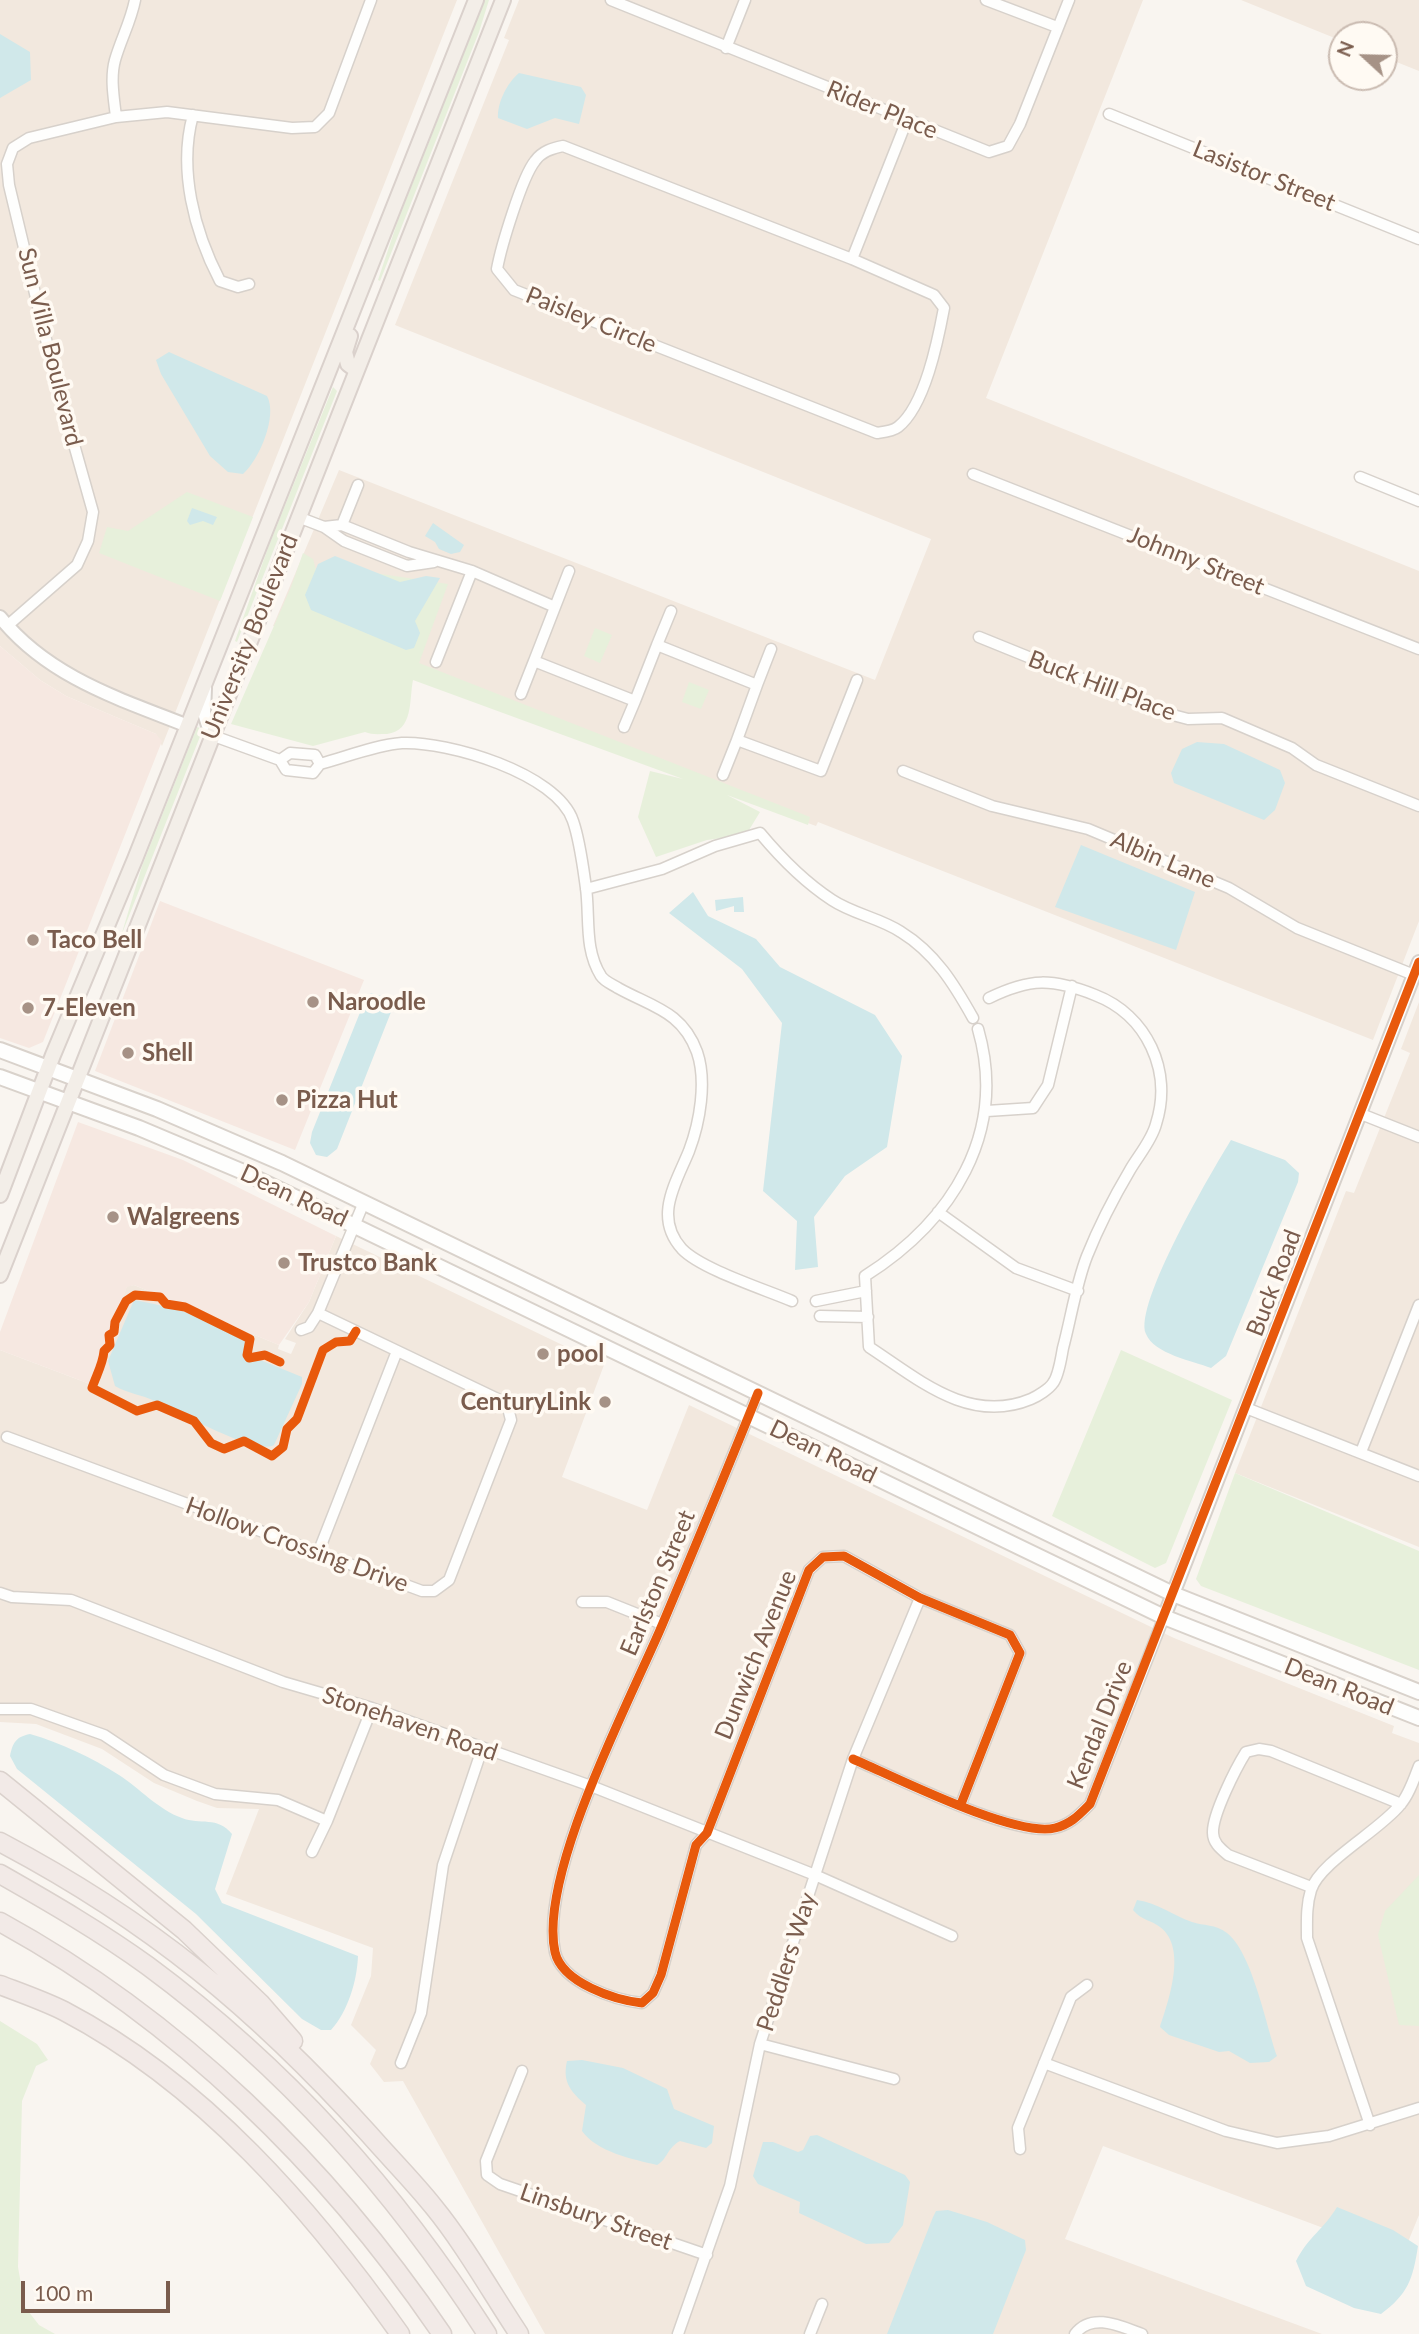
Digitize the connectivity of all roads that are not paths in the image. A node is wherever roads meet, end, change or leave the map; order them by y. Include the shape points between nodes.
1 (135, 0) edge
2 (371, 0) edge
3 (476, 0) edge
4 (503, 0) edge
5 (611, 0) edge
6 (745, 0) edge
7 (986, 0) edge
8 (1069, 0) edge
9 (1057, 27) junction
10 (726, 48) junction
11 (1109, 114) dead end
12 (193, 115) junction
13 (116, 117) junction
14 (906, 120) junction
15 (382, 238) junction
16 (1419, 239) edge
17 (852, 258) junction
18 (249, 284) dead end
19 (356, 370) junction
20 (973, 474) dead end
21 (1360, 477) dead end
22 (358, 485) dead end
23 (1419, 501) edge
24 (298, 517) junction
25 (342, 525) junction
26 (324, 527) junction
27 (438, 561) junction
28 (472, 571) junction
29 (569, 571) dead end
30 (555, 607) junction
31 (671, 611) dead end
32 (4, 622) edge
33 (979, 637) dead end
34 (657, 645) junction
35 (771, 649) dead end
36 (1419, 649) edge
37 (534, 661) junction
38 (436, 662) dead end
39 (857, 680) dead end
40 (205, 684) junction
41 (757, 685) junction
42 (521, 694) dead end
43 (635, 701) junction
44 (188, 726) junction
45 (624, 727) dead end
46 (211, 735) junction
47 (737, 740) junction
48 (280, 760) junction
49 (320, 764) junction
50 (903, 771) dead end
51 (723, 775) dead end
52 (1419, 806) edge
53 (586, 889) junction
54 (1417, 968) edge
55 (1072, 986) junction
56 (989, 998) dead end
57 (973, 1018) dead end
58 (978, 1029) dead end
59 (0, 1050) edge
60 (48, 1067) junction
61 (0, 1077) edge
62 (77, 1078) junction
63 (39, 1091) junction
64 (68, 1101) junction
65 (987, 1111) junction
66 (1361, 1114) junction
67 (1419, 1137) edge
68 (0, 1195) edge
69 (364, 1202) junction
70 (938, 1212) junction
71 (355, 1225) junction
72 (0, 1275) edge
73 (866, 1291) junction
74 (1078, 1291) junction
75 (792, 1301) dead end
76 (816, 1301) dead end
77 (1419, 1305) edge
78 (318, 1313) junction
79 (820, 1316) dead end
80 (868, 1317) junction
81 (301, 1330) dead end
82 (397, 1351) junction
83 (758, 1393) junction
84 (1246, 1408) junction
85 (749, 1416) junction
86 (7, 1437) dead end
87 (1362, 1452) junction
88 (1419, 1476) edge
89 (318, 1553) junction
90 (0, 1593) edge
91 (1173, 1594) junction
92 (920, 1598) junction
93 (582, 1602) dead end
94 (1164, 1617) junction
95 (662, 1624) junction
96 (1419, 1692) edge
97 (372, 1708) junction
98 (0, 1709) edge
99 (1419, 1718) edge
100 (482, 1749) junction
101 (853, 1759) junction
102 (1419, 1766) edge
103 (0, 1781) edge
104 (591, 1786) junction
105 (961, 1804) junction
106 (1401, 1804) junction
107 (327, 1821) junction
108 (707, 1833) junction
109 (0, 1842) edge
110 (312, 1852) dead end
111 (0, 1874) edge
112 (815, 1875) junction
113 (1311, 1887) junction
114 (0, 1922) edge
115 (952, 1936) dead end
116 (0, 1984) edge
117 (1087, 1985) dead end
118 (760, 2044) junction
119 (401, 2063) dead end
120 (1044, 2063) junction
121 (306, 2066) junction
122 (522, 2071) dead end
123 (894, 2079) dead end
124 (1419, 2108) edge
125 (1370, 2125) junction
126 (1020, 2149) dead end
127 (707, 2255) junction
128 (822, 2304) dead end
129 (400, 2334) edge
130 (442, 2334) edge
131 (487, 2334) edge
132 (519, 2334) edge
133 (678, 2334) edge
134 (810, 2334) edge
135 (1075, 2334) edge
136 (1142, 2334) edge

1 - 13 street via 114,62
2 - 12 street, Sun Villa Boulevard via 329,113 316,127
3 - 15 main road, University Boulevard
4 - 19 main road, University Boulevard
5 - 10 street, Rider Place
6 - 10 street
7 - 9 street
8 - 9 street, Rider Place
9 - 14 street, Rider Place via 1008,146 989,152
10 - 14 street, Rider Place
11 - 16 street, Lasistor Street
12 - 13 street, Sun Villa Boulevard via 167,112
12 - 18 street via 185,143 185,166 204,251 220,281 238,287
13 - 32 street, Sun Villa Boulevard via 29,138 13,148 7,164 55,377 93,512 88,541 77,565
14 - 17 street
15 - 19 main road via 345,352 348,364
15 - 40 main road, University Boulevard
17 - 17 street, Paisley Circle via 564,146 551,148 535,161 502,244 498,269 514,290 877,433 896,429 909,415 937,344 944,308 934,295
19 - 24 main road, University Boulevard
20 - 36 street, Johnny Street
21 - 23 street
22 - 25 street
24 - 26 street
24 - 46 main road, University Boulevard
25 - 26 street
25 - 27 street
26 - 27 street via 344,541 407,566
27 - 28 street
28 - 30 street
28 - 38 street
29 - 30 street
30 - 37 street
31 - 34 street
32 - 44 street via 64,673
33 - 52 street, Buck Hill Place via 1169,714 1188,719 1222,718 1292,748 1316,765
34 - 41 street
34 - 43 street
35 - 41 street
37 - 42 street
37 - 43 street
39 - 47 street via 821,771
40 - 44 main road, University Boulevard
40 - 46 street via 204,713
41 - 47 street
43 - 45 street
44 - 60 main road, University Boulevard
46 - 48 street
46 - 62 main road, University Boulevard
47 - 51 street
48 - 49 street via 290,753 315,755
48 - 49 street via 286,770 313,773
49 - 53 street via 400,743 470,752 497,764 562,800 573,820
50 - 54 street, Albin Lane via 992,806 1088,829 1229,888 1297,928
53 - 57 street via 662,869 760,833 833,901 901,932 924,951 950,976
53 - 75 street via 592,958 603,979 667,1011 686,1030 697,1054 702,1086 696,1128 666,1209 675,1237 701,1262
54 - 66 street, Buck Road
55 - 56 street via 1019,984
55 - 65 street via 1048,1085 1033,1108
55 - 74 street via 1112,1002 1140,1026 1155,1054 1163,1086 1156,1126 1108,1210
58 - 65 street
59 - 60 main road, Dean Road
60 - 62 main road, Dean Road
60 - 63 main road, University Boulevard
61 - 63 main road, Dean Road
62 - 64 main road, University Boulevard
62 - 69 main road, Dean Road via 234,1141
63 - 64 main road, Dean Road
63 - 68 main road, University Boulevard
64 - 71 main road, Dean Road via 188,1148
64 - 72 main road, University Boulevard
65 - 70 street via 967,1173
66 - 67 street
66 - 84 street, Buck Road
69 - 71 street
69 - 83 main road, Dean Road
70 - 73 street via 865,1276
70 - 74 street via 1016,1268
71 - 78 street
71 - 85 main road, Dean Road
73 - 76 street
73 - 80 street
74 - 80 street via 1053,1383 1035,1398 1012,1406 950,1400 869,1347
77 - 87 street
78 - 81 street via 309,1327
78 - 82 street, Hollow Crossing Drive
79 - 80 street
82 - 89 street
82 - 89 street, Hollow Crossing Drive via 502,1401 511,1420 449,1580 434,1591 422,1591
83 - 85 street, Earlston Street
83 - 91 main road, Dean Road
84 - 87 street
84 - 91 street, Buck Road
85 - 94 main road, Dean Road
85 - 95 street, Earlston Street
86 - 89 street, Hollow Crossing Drive
87 - 88 street
90 - 97 street, Stonehaven Road via 71,1600 283,1682
91 - 94 street, Buck Road
91 - 96 main road, Dean Road
92 - 101 street, Peddlers Way
92 - 105 street, Dunwich Avenue via 1010,1635 1020,1653
92 - 108 street, Dunwich Avenue via 844,1556 823,1558 810,1570
93 - 95 street via 607,1602
94 - 99 main road, Dean Road
94 - 105 street, Kendal Drive via 1090,1804 1073,1822 1053,1829 1013,1825
95 - 104 street, Earlston Street
97 - 100 street, Stonehaven Road
97 - 107 street
98 - 107 street via 31,1709 104,1735 164,1775 215,1794 278,1800
100 - 104 street, Stonehaven Road
100 - 119 street via 443,1865 421,2013
101 - 105 street, Kendal Drive
101 - 112 street, Peddlers Way
102 - 106 street
103 - 121 highway via 211,1954 290,2034
104 - 108 street, Stonehaven Road
104 - 108 street, Dunwich Avenue via 560,1878 555,1954 570,1976 623,2001 642,2003 653,1993 696,1845
106 - 113 street via 1334,1859
106 - 113 street via 1271,1751 1246,1752 1215,1821 1218,1847
107 - 110 street
108 - 112 street, Stonehaven Road
109 - 121 highway via 117,1910 176,1951
111 - 131 highway via 148,1966 266,2064 382,2186 428,2243
112 - 115 street, Stonehaven Road
112 - 118 street, Peddlers Way
113 - 125 street via 1307,1938
114 - 130 highway via 102,1984 260,2114 339,2196
116 - 129 highway via 64,2011 144,2061 204,2109 313,2220
117 - 120 street via 1071,1997
118 - 123 street
118 - 127 street, Peddlers Way via 730,2186
120 - 125 street via 1249,2138 1305,2141
120 - 126 street via 1018,2128
121 - 132 highway via 434,2207
122 - 127 street, Linsbury Street via 486,2161 487,2175 500,2184
124 - 125 street
127 - 133 street, Peddlers Way
128 - 134 street
135 - 136 street via 1082,2325 1093,2322 1112,2323

